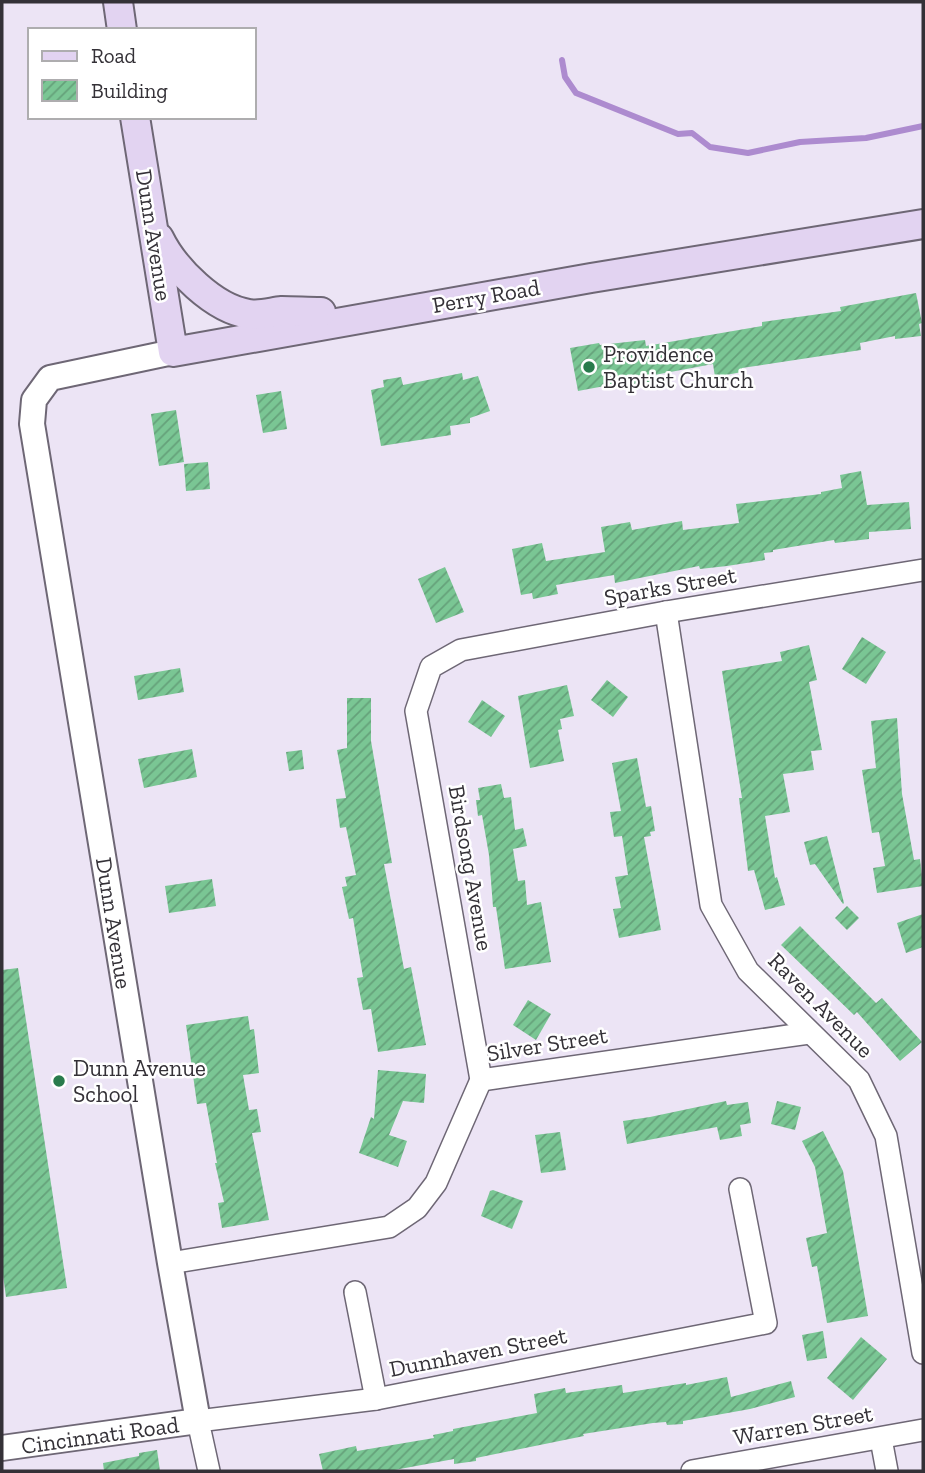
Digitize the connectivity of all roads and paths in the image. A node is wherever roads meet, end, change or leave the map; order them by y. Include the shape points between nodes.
1 (118, 2) edge
2 (122, 28) edge
3 (135, 119) edge
4 (923, 224) edge
5 (153, 226) junction
6 (382, 314) junction
7 (173, 352) junction
8 (50, 378) joint
9 (923, 570) edge
10 (666, 612) junction
11 (431, 667) joint
12 (809, 1032) junction
13 (481, 1080) junction
14 (740, 1189) dead end
15 (170, 1264) junction
16 (355, 1292) dead end
17 (923, 1353) edge
18 (376, 1399) junction
19 (198, 1421) junction
20 (923, 1430) edge
21 (881, 1439) junction
22 (2, 1448) edge
23 (209, 1471) edge
24 (692, 1471) edge
25 (887, 1471) edge

1 - 2 main road
3 - 5 main road, Dunn Avenue
4 - 6 main road, Perry Road
5 - 6 main road via 184,274 214,300 249,314
5 - 7 main road, Dunn Avenue
6 - 7 main road, Perry Road
7 - 8 street, Perry Road
8 - 15 street, Dunn Avenue via 34,400 32,424
9 - 10 street, Sparks Street
10 - 11 street, Sparks Street via 461,650
10 - 12 street, Raven Avenue via 711,905 747,971
11 - 13 street, Birdsong Avenue via 416,711
12 - 13 street, Silver Street
12 - 17 street, Raven Avenue via 859,1080 886,1136
13 - 15 street, Silver Street via 436,1183 417,1208 389,1227
14 - 18 street, Dunnhaven Street via 766,1323
15 - 19 street, Dunn Avenue
16 - 18 street
18 - 19 street, Dunnhaven Street
19 - 22 street, Cincinnati Road
19 - 23 street, Dunn Avenue
20 - 21 street, Warren Street
21 - 24 street, Warren Street
21 - 25 street

